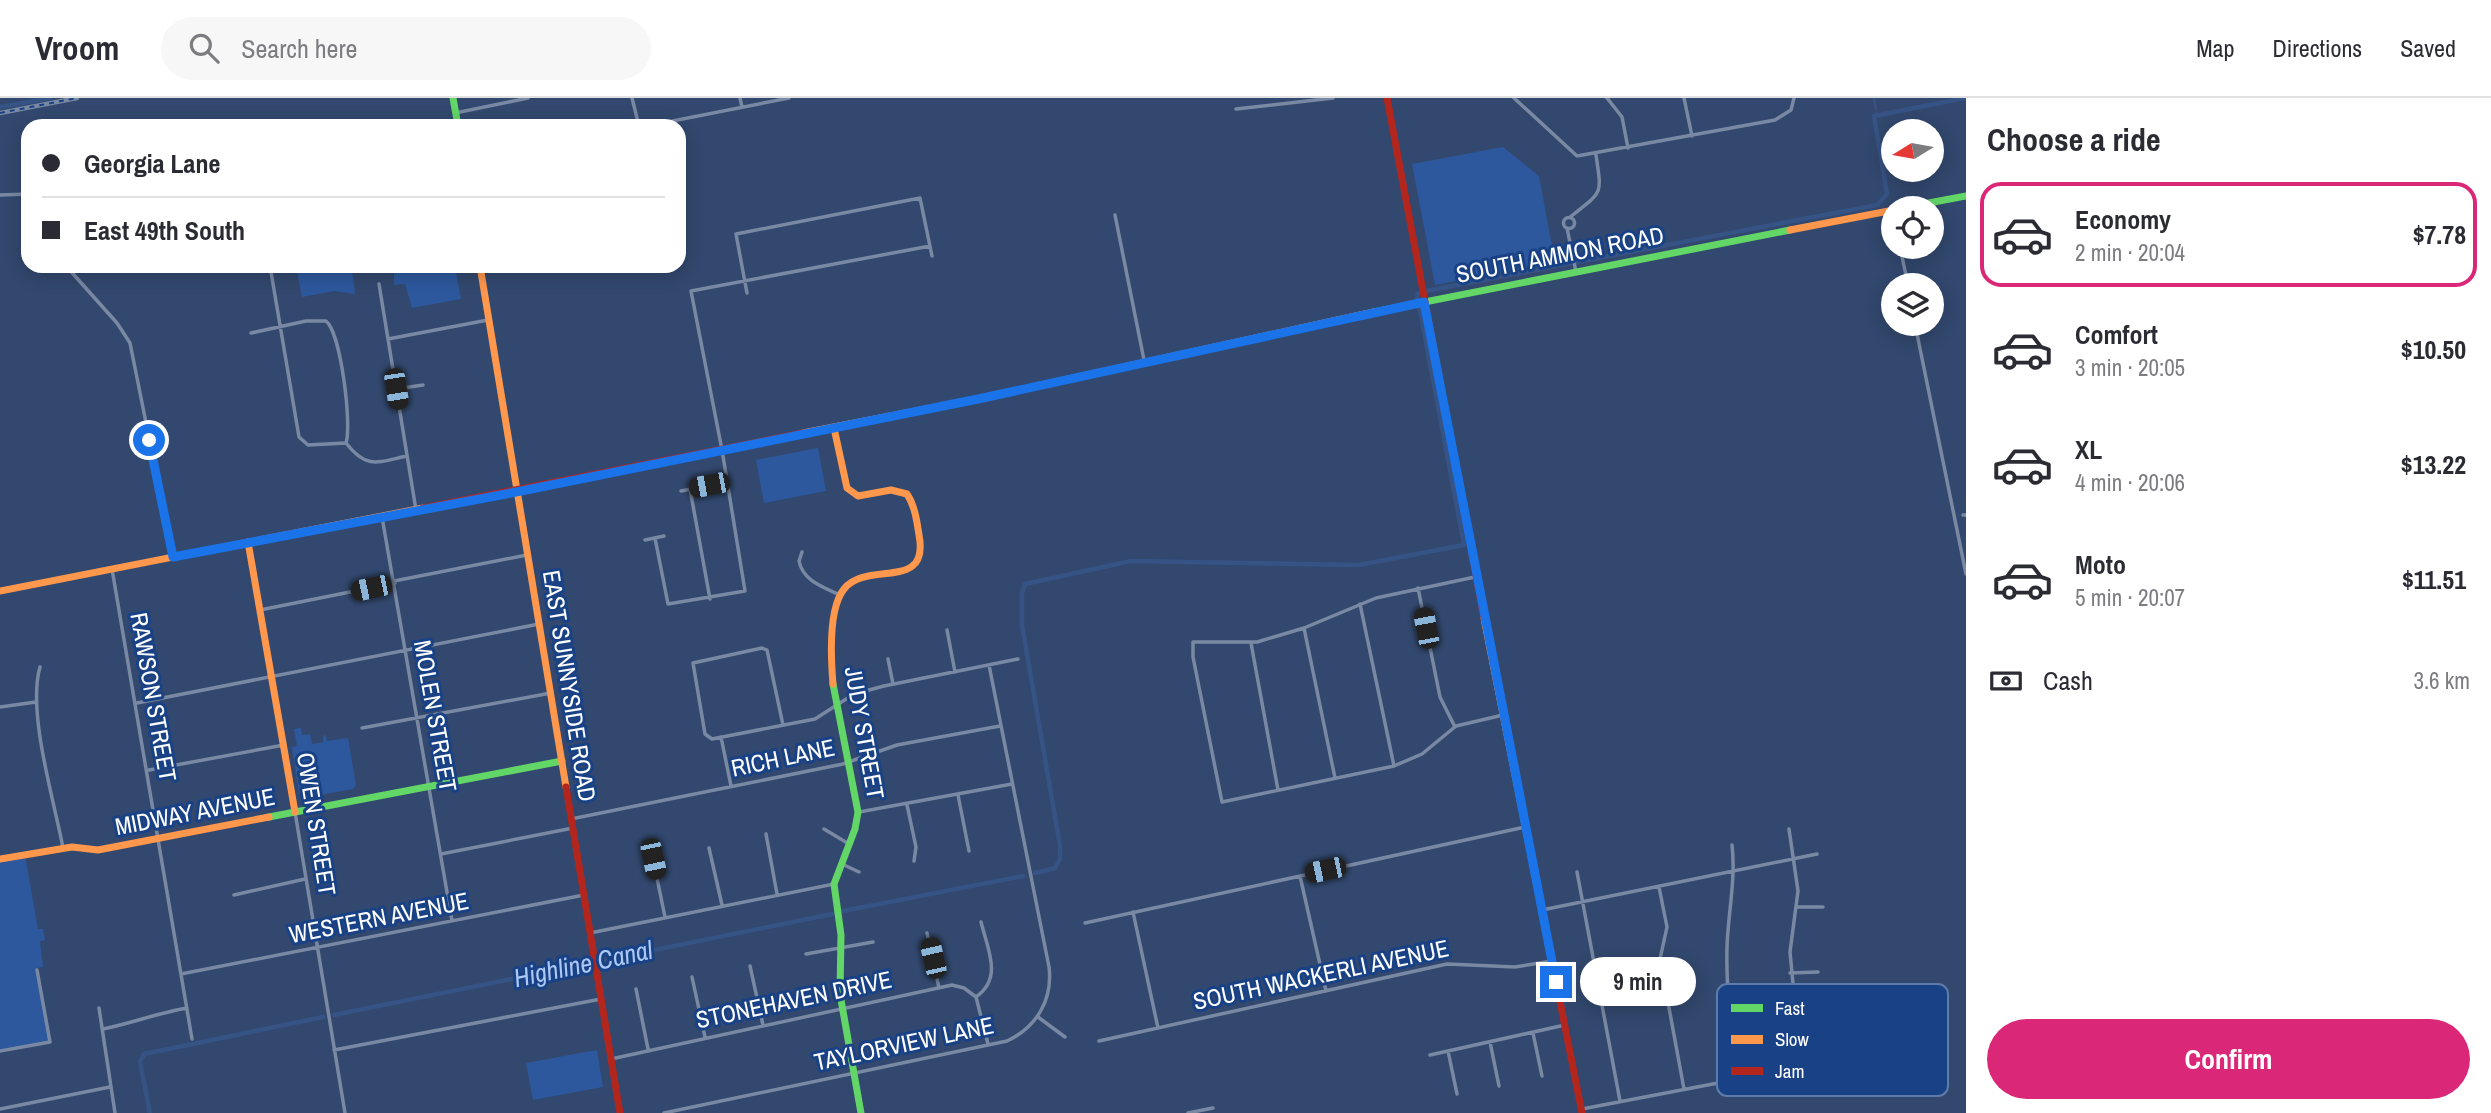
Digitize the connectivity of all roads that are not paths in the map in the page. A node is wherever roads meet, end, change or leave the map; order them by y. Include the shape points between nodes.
1 (453, 98) edge
2 (528, 98) edge
3 (632, 98) edge
4 (740, 98) edge
5 (789, 98) edge
6 (1333, 98) edge
7 (1387, 98) edge
8 (1514, 98) edge
9 (1607, 98) edge
10 (1684, 98) edge
11 (1794, 98) edge
12 (742, 107) junction
13 (1236, 109) dead end
14 (456, 113) junction
15 (457, 119) edge
16 (637, 119) edge
17 (682, 119) edge
18 (1692, 136) junction
19 (1628, 148) junction
20 (1595, 155) junction
21 (21, 194) edge
22 (0, 195) edge
23 (1966, 196) edge
24 (1944, 200) edge
25 (1881, 213) edge
26 (1115, 215) dead end
27 (930, 246) junction
28 (932, 256) dead end
29 (1576, 270) junction
30 (72, 273) edge
31 (271, 273) edge
32 (481, 273) edge
33 (745, 281) junction
34 (379, 284) dead end
35 (747, 293) dead end
36 (1424, 302) junction
37 (488, 320) junction
38 (281, 327) junction
39 (251, 332) dead end
40 (1918, 336) edge
41 (388, 339) junction
42 (1145, 365) junction
43 (423, 385) dead end
44 (396, 389) junction
45 (834, 428) junction
46 (346, 443) junction
47 (722, 450) junction
48 (407, 456) junction
49 (728, 482) junction
50 (691, 489) junction
51 (681, 491) dead end
52 (516, 492) junction
53 (416, 511) junction
54 (382, 517) junction
55 (664, 536) dead end
56 (654, 538) junction
57 (646, 540) dead end
58 (248, 542) junction
59 (802, 552) dead end
60 (527, 555) junction
61 (173, 557) junction
62 (112, 569) junction
63 (1966, 574) edge
64 (1476, 577) junction
65 (395, 582) junction
66 (1418, 588) junction
67 (0, 591) edge
68 (840, 595) junction
69 (710, 599) junction
70 (1360, 604) junction
71 (260, 610) junction
72 (539, 624) junction
73 (1304, 628) junction
74 (947, 630) dead end
75 (1251, 642) junction
76 (407, 652) junction
77 (888, 659) dead end
78 (1018, 659) dead end
79 (989, 665) junction
80 (40, 667) dead end
81 (955, 672) junction
82 (272, 677) junction
83 (893, 684) junction
84 (551, 693) junction
85 (36, 702) junction
86 (137, 703) junction
87 (837, 704) junction
88 (0, 707) edge
89 (1503, 715) junction
90 (418, 718) junction
91 (783, 725) junction
92 (1001, 726) junction
93 (1455, 727) junction
94 (362, 728) dead end
95 (721, 737) junction
96 (284, 745) junction
97 (562, 761) junction
98 (849, 763) junction
99 (1394, 766) junction
100 (149, 770) junction
101 (1335, 778) junction
102 (1012, 784) junction
103 (429, 785) junction
104 (731, 787) junction
105 (1278, 790) junction
106 (958, 794) junction
107 (906, 804) junction
108 (295, 811) junction
109 (858, 812) junction
110 (571, 819) junction
111 (1525, 827) junction
112 (573, 828) junction
113 (824, 829) dead end
114 (1789, 829) dead end
115 (766, 834) dead end
116 (160, 837) junction
117 (849, 844) junction
118 (1732, 845) dead end
119 (63, 848) junction
120 (709, 848) dead end
121 (969, 851) dead end
122 (441, 854) junction
123 (1817, 854) dead end
124 (1795, 858) junction
125 (0, 859) edge
126 (653, 859) dead end
127 (914, 861) dead end
128 (840, 864) junction
129 (1735, 871) junction
130 (859, 872) dead end
131 (1577, 872) dead end
132 (1300, 876) junction
133 (305, 879) junction
134 (834, 884) junction
135 (1659, 887) junction
136 (777, 894) junction
137 (234, 895) dead end
138 (584, 895) junction
139 (1582, 902) junction
140 (722, 905) junction
141 (1796, 906) junction
142 (1823, 907) dead end
143 (1542, 911) junction
144 (1133, 912) junction
145 (665, 917) junction
146 (452, 921) junction
147 (981, 922) dead end
148 (1085, 923) dead end
149 (590, 933) junction
150 (927, 933) dead end
151 (873, 942) dead end
152 (316, 948) junction
153 (841, 948) junction
154 (806, 954) dead end
155 (1552, 961) junction
156 (750, 966) dead end
157 (37, 970) dead end
158 (1790, 972) junction
159 (1818, 972) dead end
160 (181, 974) junction
161 (692, 977) dead end
162 (1728, 984) edge
163 (1791, 984) edge
164 (939, 988) junction
165 (636, 989) dead end
166 (1326, 991) junction
167 (976, 997) junction
168 (601, 999) junction
169 (99, 1008) dead end
170 (187, 1008) junction
171 (842, 1008) junction
172 (1038, 1017) junction
173 (763, 1025) junction
174 (1565, 1026) junction
175 (1158, 1028) junction
176 (103, 1029) junction
177 (1532, 1033) junction
178 (705, 1037) junction
179 (1065, 1037) dead end
180 (192, 1039) dead end
181 (1100, 1041) dead end
182 (1490, 1042) junction
183 (988, 1044) junction
184 (648, 1049) junction
185 (334, 1050) junction
186 (0, 1051) edge
187 (1448, 1051) junction
188 (1430, 1055) dead end
189 (611, 1059) junction
190 (853, 1073) junction
191 (1542, 1076) dead end
192 (1717, 1082) edge
193 (1499, 1086) dead end
194 (110, 1087) junction
195 (1684, 1089) junction
196 (1457, 1094) dead end
197 (1620, 1101) junction
198 (1213, 1108) dead end
199 (0, 1109) edge
200 (1203, 1111) edge
201 (1582, 1111) edge
202 (115, 1113) edge
203 (345, 1113) edge
204 (620, 1113) edge
205 (664, 1113) edge
206 (861, 1113) edge
207 (1188, 1113) edge

1 - 14 street
2 - 14 street
3 - 16 street
4 - 12 street
5 - 12 street
6 - 13 street
7 - 36 street
8 - 20 street via 1570,152
9 - 19 street via 1622,117
10 - 18 street
11 - 18 street via 1791,110 1775,120
12 - 17 street
14 - 15 street
18 - 19 street
19 - 20 street
20 - 29 street via 1601,189 1570,218 1574,225 1567,228
21 - 22 street
23 - 24 street
25 - 29 street, SOUTH AMMON ROAD
26 - 42 street
27 - 28 street
27 - 33 street
27 - 33 street via 920,198 736,234
29 - 36 street, SOUTH AMMON ROAD
30 - 61 street via 130,343
31 - 38 street
32 - 37 street, EAST SUNNYSIDE ROAD
33 - 35 street
33 - 47 street via 691,291
34 - 41 street
36 - 42 street, SOUTH AMMON ROAD
36 - 64 street
37 - 41 street
37 - 52 street, EAST SUNNYSIDE ROAD
38 - 39 street
38 - 46 street via 299,437 308,445
38 - 46 street via 318,320 333,329 349,425
40 - 63 street
41 - 44 street
42 - 45 street, SOUTH AMMON ROAD
43 - 44 street
44 - 48 street
45 - 47 street, SOUTH AMMON ROAD
45 - 68 street via 847,488 858,496 896,491 907,495 921,552 911,567 863,577
46 - 48 street via 371,463
47 - 49 street
47 - 52 street, SOUTH AMMON ROAD
48 - 53 street
49 - 50 street
49 - 69 street via 745,591
50 - 51 street
50 - 69 street
52 - 53 street, SOUTH AMMON ROAD
52 - 60 street, EAST SUNNYSIDE ROAD
53 - 54 street, SOUTH AMMON ROAD
54 - 58 street, SOUTH AMMON ROAD
54 - 65 street, MOLEN STREET
55 - 56 street
56 - 57 street
56 - 69 street via 668,604
58 - 61 street, SOUTH AMMON ROAD
58 - 71 street, OWEN STREET
59 - 68 street via 799,561 804,573
60 - 65 street
60 - 72 street, EAST SUNNYSIDE ROAD
61 - 62 street, SOUTH AMMON ROAD
62 - 67 street, SOUTH AMMON ROAD
62 - 86 street, RAWSON STREET
64 - 66 street
64 - 89 street
65 - 71 street
65 - 76 street, MOLEN STREET
66 - 70 street
66 - 93 street via 1440,697
68 - 87 street, JUDY STREET via 831,654
70 - 73 street
70 - 99 street
71 - 82 street, OWEN STREET
72 - 76 street
72 - 84 street, EAST SUNNYSIDE ROAD
73 - 75 street
73 - 101 street
74 - 81 street
75 - 105 street
75 - 105 street via 1193,642 1193,657 1222,802
76 - 82 street
76 - 90 street, MOLEN STREET
77 - 83 street
78 - 79 street
79 - 81 street
79 - 92 street
80 - 85 street
81 - 83 street
82 - 86 street
82 - 96 street, OWEN STREET
83 - 87 street via 854,694
84 - 90 street
84 - 97 street, EAST SUNNYSIDE ROAD
85 - 88 street
85 - 119 street
86 - 100 street, RAWSON STREET
87 - 91 street via 815,719
87 - 98 street, JUDY STREET
89 - 93 street
89 - 111 street
90 - 94 street
90 - 103 street, MOLEN STREET
91 - 95 street
91 - 95 street via 767,650 696,660 692,667 705,734 712,739
92 - 98 street, RICH LANE via 897,745
92 - 102 street
93 - 99 street via 1422,754
95 - 104 street
96 - 100 street
96 - 108 street, OWEN STREET
97 - 103 street, MIDWAY AVENUE
97 - 110 street, EAST SUNNYSIDE ROAD
98 - 104 street, RICH LANE
98 - 109 street, JUDY STREET
99 - 101 street
100 - 116 street, RAWSON STREET
101 - 105 street
102 - 106 street
102 - 172 street via 1051,979
103 - 108 street, MIDWAY AVENUE
103 - 122 street, MOLEN STREET
104 - 110 street, RICH LANE
106 - 107 street
106 - 121 street
107 - 109 street
107 - 127 street via 916,847
108 - 116 street, MIDWAY AVENUE
108 - 133 street, OWEN STREET
109 - 117 street, JUDY STREET
110 - 112 street, EAST SUNNYSIDE ROAD
111 - 132 street
111 - 143 street
112 - 122 street
112 - 138 street, EAST SUNNYSIDE ROAD
113 - 117 street
114 - 124 street
115 - 136 street
116 - 119 street, MIDWAY AVENUE via 98,850
116 - 160 street, RAWSON STREET
117 - 128 street, JUDY STREET
118 - 129 street
119 - 125 street, MIDWAY AVENUE
120 - 140 street
122 - 146 street, MOLEN STREET
123 - 124 street
124 - 129 street
124 - 141 street
126 - 145 street
128 - 130 street
128 - 134 street, JUDY STREET
129 - 135 street
129 - 162 street via 1727,947
131 - 139 street
132 - 144 street
132 - 166 street
133 - 137 street
133 - 152 street, OWEN STREET
134 - 136 street
134 - 153 street, JUDY STREET
135 - 139 street
135 - 195 street via 1667,927 1660,959
136 - 140 street
138 - 146 street, WESTERN AVENUE
138 - 149 street, EAST SUNNYSIDE ROAD
139 - 143 street
139 - 197 street
140 - 145 street
141 - 142 street
141 - 158 street
143 - 155 street
144 - 148 street
144 - 175 street
145 - 149 street
146 - 152 street, WESTERN AVENUE
147 - 167 street via 993,976 989,987
149 - 168 street, EAST SUNNYSIDE ROAD
150 - 164 street
151 - 153 street
152 - 160 street, WESTERN AVENUE
152 - 185 street, OWEN STREET
153 - 154 street
153 - 171 street, JUDY STREET
155 - 166 street, SOUTH WACKERLI AVENUE via 1515,967 1447,964
155 - 174 street
156 - 173 street
157 - 186 street via 50,1042
158 - 159 street
158 - 163 street
160 - 170 street, RAWSON STREET
161 - 178 street
164 - 167 street, STONEHAVEN DRIVE via 952,985
164 - 171 street, STONEHAVEN DRIVE
165 - 184 street
166 - 175 street, SOUTH WACKERLI AVENUE
167 - 183 street
168 - 185 street
168 - 189 street, EAST SUNNYSIDE ROAD
169 - 176 street
170 - 176 street
170 - 180 street, RAWSON STREET
171 - 173 street, STONEHAVEN DRIVE
171 - 190 street, JUDY STREET
172 - 179 street
172 - 183 street, TAYLORVIEW LANE via 1014,1037
173 - 178 street, STONEHAVEN DRIVE
174 - 177 street
174 - 201 street
175 - 181 street, SOUTH WACKERLI AVENUE
176 - 194 street
177 - 182 street
177 - 191 street
178 - 184 street, STONEHAVEN DRIVE
182 - 187 street
182 - 193 street
183 - 190 street, TAYLORVIEW LANE
184 - 189 street, STONEHAVEN DRIVE
185 - 203 street, OWEN STREET
187 - 188 street
187 - 196 street
189 - 204 street, EAST SUNNYSIDE ROAD
190 - 205 street, TAYLORVIEW LANE
190 - 206 street, JUDY STREET
192 - 195 street
194 - 199 street
194 - 202 street
195 - 197 street
197 - 201 street
198 - 200 street
200 - 207 street

